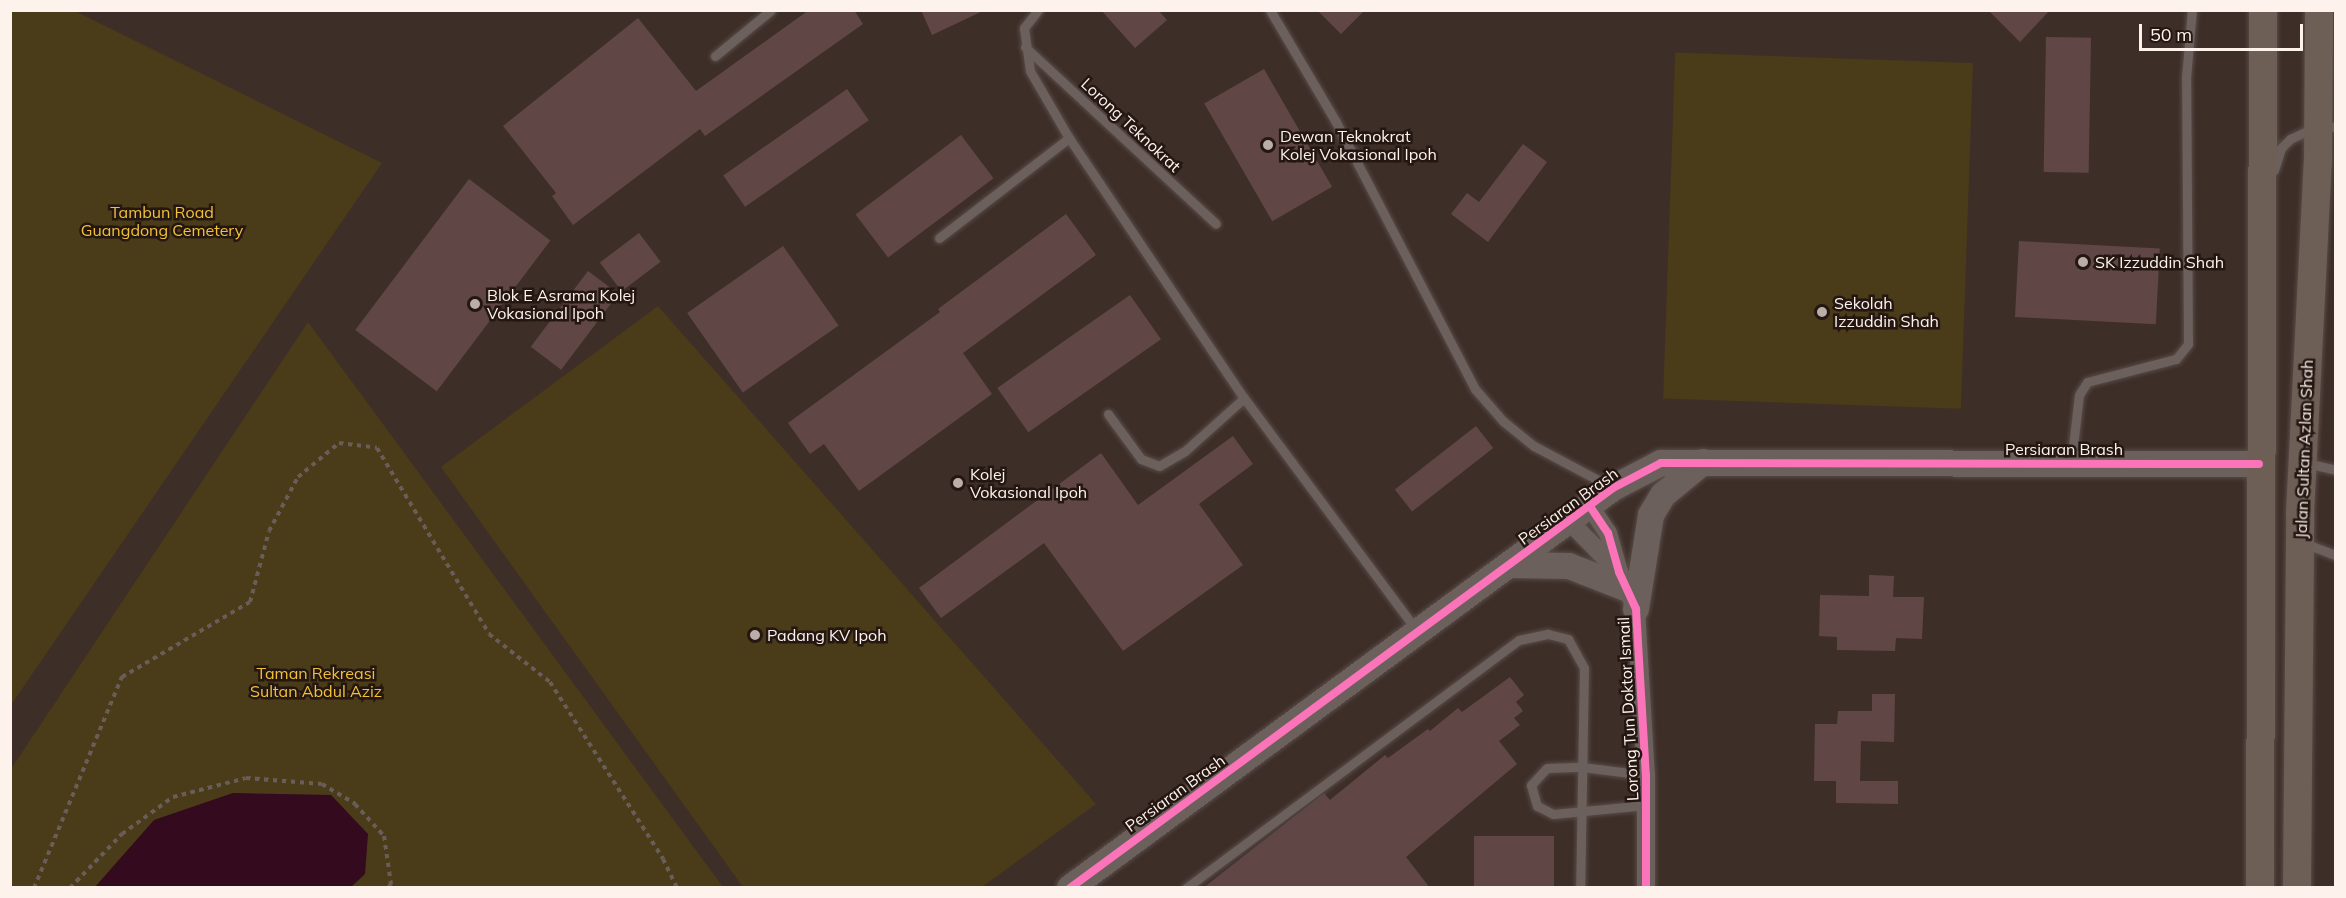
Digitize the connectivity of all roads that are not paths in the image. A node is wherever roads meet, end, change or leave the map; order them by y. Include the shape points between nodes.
1 (771, 10) edge
2 (1038, 10) edge
3 (1270, 10) edge
4 (2192, 10) edge
5 (2264, 10) edge
6 (2319, 10) edge
7 (1025, 47) junction
8 (715, 56) dead end
9 (2327, 126) edge
10 (1069, 138) junction
11 (1216, 224) dead end
12 (939, 238) dead end
13 (2261, 251) junction
14 (1244, 398) junction
15 (1108, 414) dead end
16 (1703, 462) junction
17 (2071, 463) junction
18 (2303, 463) junction
19 (2259, 464) junction
20 (2336, 470) edge
21 (1613, 488) junction
22 (1589, 505) junction
23 (1568, 520) junction
24 (2300, 541) junction
25 (2336, 555) edge
26 (1509, 565) junction
27 (1628, 590) junction
28 (1417, 632) junction
29 (1582, 767) junction
30 (1646, 776) junction
31 (1646, 805) junction
32 (1579, 813) junction
33 (2298, 831) junction
34 (2297, 874) edge
35 (1070, 888) edge
36 (1186, 888) edge
37 (1580, 888) edge
38 (1646, 888) edge
39 (2260, 888) edge
40 (2283, 888) edge
41 (2311, 888) edge

1 - 8 lane
2 - 7 lane via 1024,28
3 - 21 lane via 1336,122 1475,389 1503,421 1534,446
4 - 17 lane via 2186,78 2188,344 2176,359 2087,382 2079,395
5 - 13 main road
6 - 9 main road, Jalan Sultan Azlan Shah
7 - 10 lane via 1030,71
7 - 11 lane, Lorong Teknokrat
9 - 13 lane via 2301,131 2281,147 2274,168 2268,242
9 - 18 main road, Jalan Sultan Azlan Shah
10 - 12 lane
10 - 14 lane
13 - 19 main road
14 - 15 lane via 1185,451 1159,466 1141,459
14 - 28 lane
16 - 17 street, Persiaran Brash
16 - 21 street, Persiaran Brash via 1661,463
16 - 27 street via 1663,495 1652,515
17 - 19 street, Persiaran Brash
18 - 20 lane
18 - 24 main road, Jalan Sultan Azlan Shah
19 - 39 main road
21 - 22 street, Persiaran Brash
22 - 23 street, Persiaran Brash
22 - 27 street, Lorong Tun Doktor Ismail via 1608,533
23 - 26 street, Persiaran Brash
23 - 27 street
24 - 25 lane
24 - 33 main road, Jalan Sultan Azlan Shah
26 - 27 street via 1569,566
26 - 28 street, Persiaran Brash
27 - 30 street, Lorong Tun Doktor Ismail
28 - 35 street, Persiaran Brash
29 - 30 lane
29 - 32 lane
29 - 32 lane via 1547,768 1531,785 1531,795 1543,812
29 - 36 lane via 1584,668 1578,651 1568,639 1548,634 1519,640
30 - 31 street, Lorong Tun Doktor Ismail
31 - 32 lane
31 - 38 street, Lorong Tun Doktor Ismail
32 - 37 lane
33 - 34 main road, Jalan Sultan Azlan Shah
33 - 41 main road
34 - 40 main road via 2283,878

